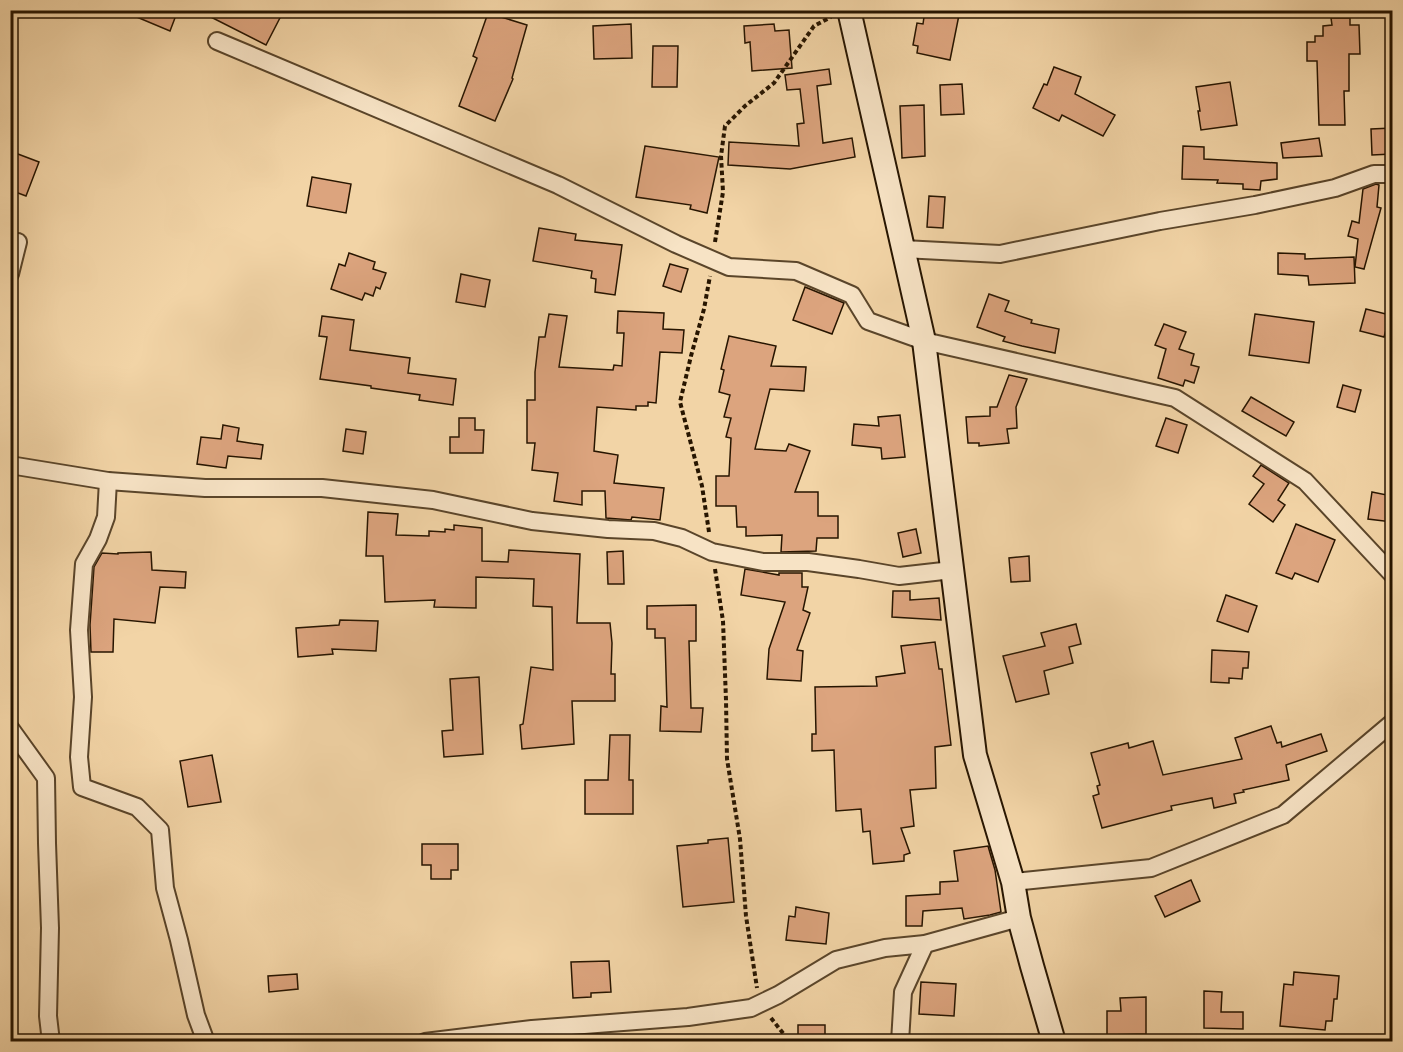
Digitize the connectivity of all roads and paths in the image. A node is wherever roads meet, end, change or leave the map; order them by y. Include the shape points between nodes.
1 (842, 13) edge
2 (217, 41) dead end
3 (1392, 174) edge
4 (18, 242) dead end
5 (903, 249) junction
6 (713, 260) junction
7 (10, 274) edge
8 (924, 341) junction
9 (10, 465) edge
10 (108, 481) junction
11 (712, 552) junction
12 (952, 570) junction
13 (1392, 574) edge
14 (1392, 723) edge
15 (10, 728) edge
16 (1013, 882) junction
17 (1019, 918) junction
18 (925, 944) junction
19 (759, 1004) junction
20 (51, 1041) edge
21 (206, 1041) edge
22 (425, 1041) edge
23 (790, 1041) edge
24 (900, 1041) edge
25 (1054, 1041) edge

1 - 5 street
1 - 6 path via 814,26 774,83 725,126 721,156 723,192
2 - 6 street via 558,185
3 - 5 street via 1374,174 1335,188 1000,254
4 - 7 street
5 - 8 street
6 - 8 street via 729,267 796,271 852,295 868,321
6 - 11 path via 680,402 702,486
8 - 12 street
8 - 13 street via 1175,398 1305,481
9 - 10 street
10 - 11 street via 205,488 322,488 433,500 531,521 654,531
10 - 21 street via 106,517 84,564 79,630 82,787 137,807 160,830 165,888
11 - 12 street via 763,562 808,562 899,576
11 - 19 path via 723,621 727,759
12 - 16 street via 975,755
14 - 16 street via 1283,815 1151,868
15 - 20 street via 46,778
16 - 17 street
17 - 18 street
17 - 25 street
18 - 19 street via 885,948 836,960
18 - 24 street via 903,992
19 - 22 street via 688,1017
19 - 23 path

